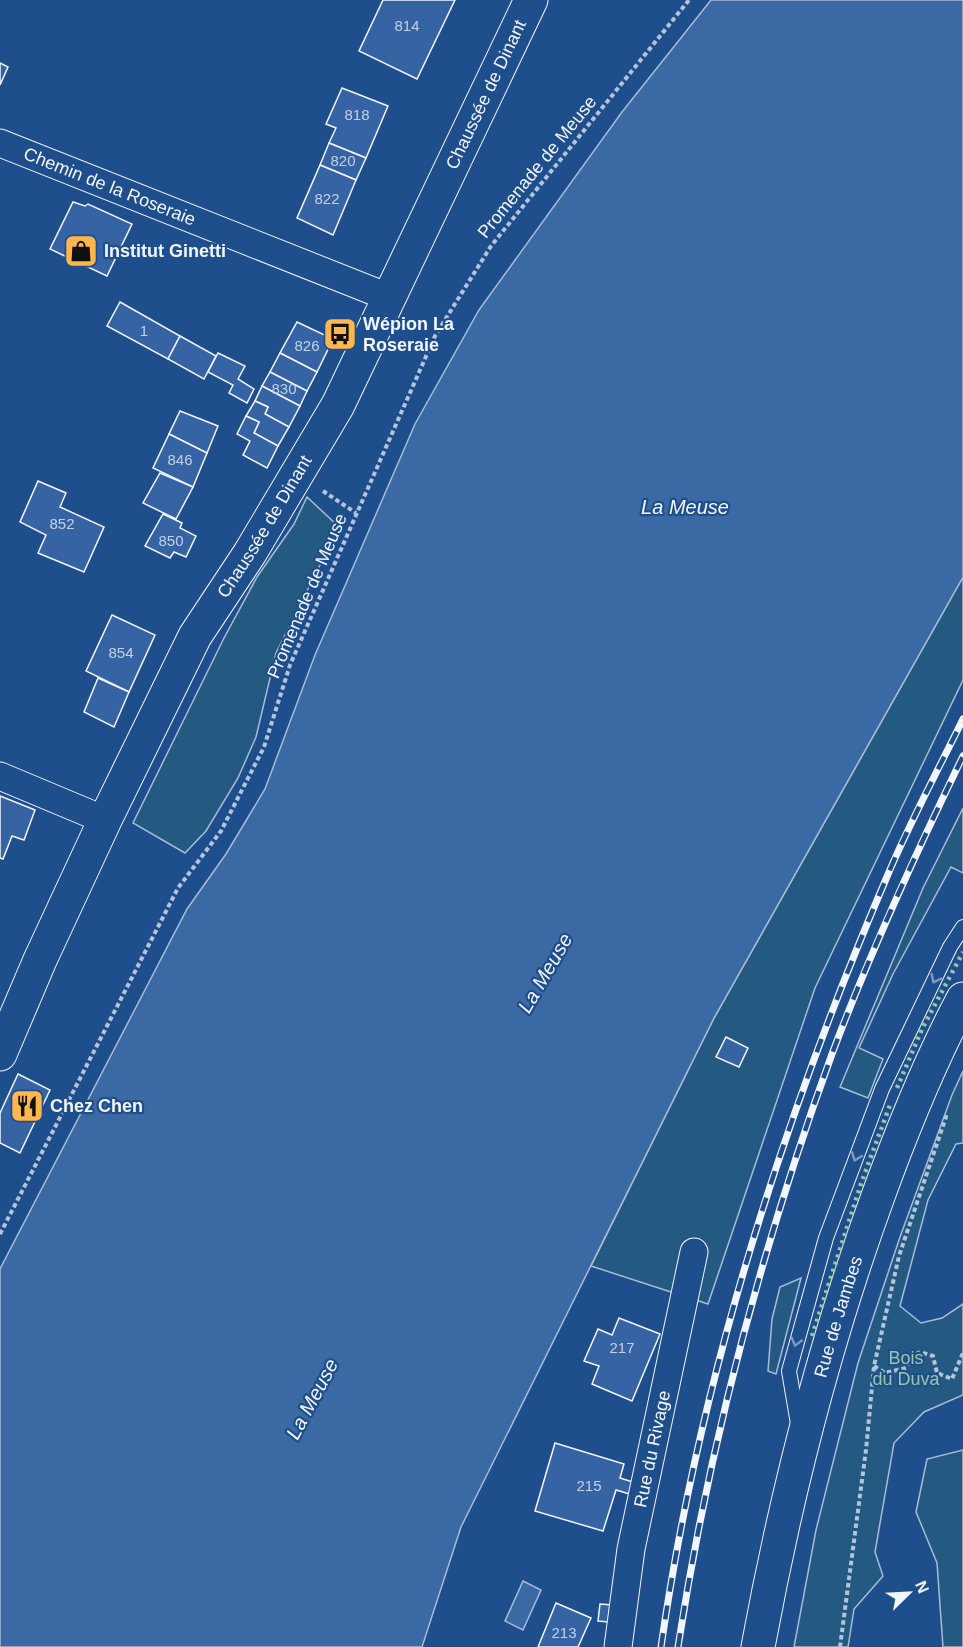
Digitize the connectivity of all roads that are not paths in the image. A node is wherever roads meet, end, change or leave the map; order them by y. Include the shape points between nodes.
1 (531, 0) edge
2 (0, 143) edge
3 (388, 297) junction
4 (0, 776) edge
5 (105, 820) junction
6 (963, 927) edge
7 (963, 999) edge
8 (0, 1054) edge
9 (694, 1252) dead end
10 (802, 1448) junction
11 (618, 1647) edge
12 (758, 1647) edge

1 - 3 main road, Chaussée de Dinant
2 - 3 street, Chemin de la Roseraie
3 - 5 main road, Chaussée de Dinant via 338,405 250,553 195,636
4 - 5 street
5 - 8 main road, Chaussée de Dinant
6 -> 10 lane via 882,1089 816,1271 789,1371
7 - 10 main road, Rue de Jambes via 914,1101 853,1267
9 - 11 street, Rue du Rivage via 631,1550
10 - 12 main road, Rue de Jambes via 773,1565

